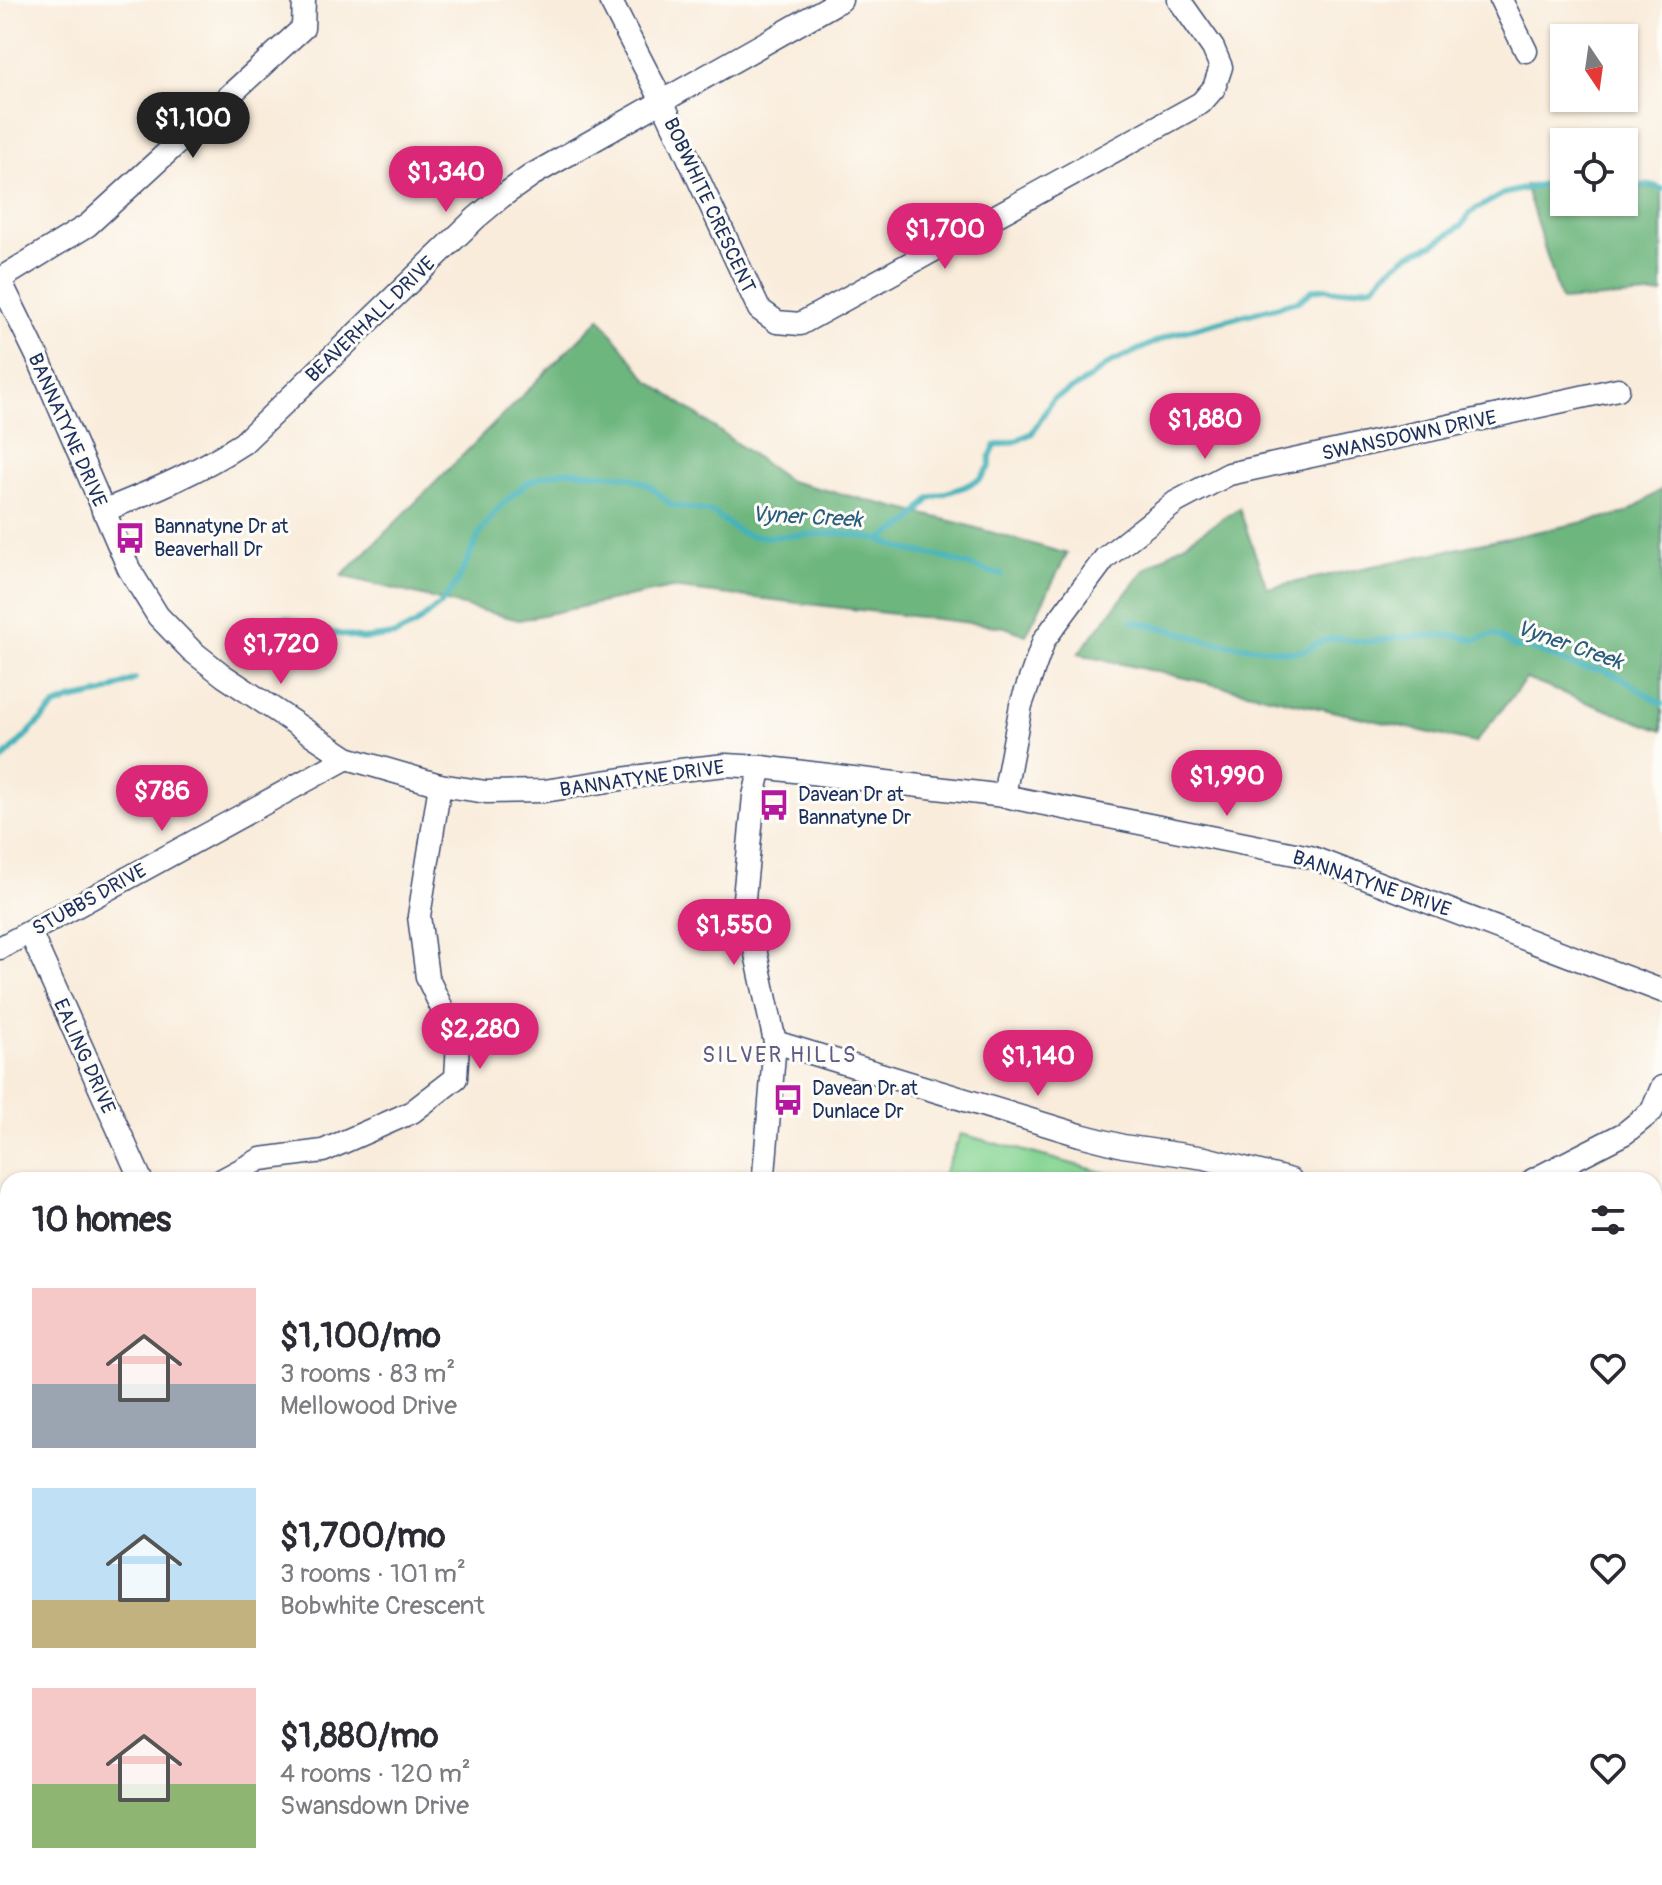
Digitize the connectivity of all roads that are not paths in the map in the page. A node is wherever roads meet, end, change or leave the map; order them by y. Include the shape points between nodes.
1 (304, 0) edge
2 (610, 0) edge
3 (841, 0) edge
4 (1179, 0) edge
5 (1501, 0) edge
6 (1526, 51) dead end
7 (662, 101) junction
8 (0, 279) edge
9 (1618, 389) dead end
10 (103, 511) junction
11 (347, 758) junction
12 (761, 767) junction
13 (440, 785) junction
14 (1004, 796) junction
15 (30, 932) junction
16 (0, 948) edge
17 (1662, 991) edge
18 (775, 1042) junction
19 (1662, 1087) edge
20 (137, 1172) edge
21 (237, 1172) edge
22 (764, 1172) edge
23 (1260, 1172) edge
24 (1549, 1172) edge

1 - 8 street via 303,28 88,225
2 - 7 street
3 - 7 street, BEAVERHALL DRIVE
4 - 7 street, BOBWHITE CRESCENT via 1221,67 1214,88 1201,103 800,324 777,322 759,309
5 - 6 street
7 - 10 street, BEAVERHALL DRIVE via 532,175 476,218 243,443 170,484
8 - 10 street, BANNATYNE DRIVE
9 - 14 street, SWANSDOWN DRIVE via 1229,474 1176,502 1105,558 1044,640 1021,705
10 - 11 street, BANNATYNE DRIVE via 158,616 192,651
11 - 13 street, BANNATYNE DRIVE
11 - 15 street, STUBBS DRIVE
12 - 13 street, BANNATYNE DRIVE via 680,770 544,791 486,792
12 - 14 street, BANNATYNE DRIVE
12 - 18 street via 744,898
13 - 21 street via 419,916 427,977 458,1042 456,1078 412,1112 323,1151 261,1159
14 - 17 street, BANNATYNE DRIVE via 1310,857
15 - 16 street, STUBBS DRIVE
15 - 20 street, EALING DRIVE
18 - 22 street
18 - 23 street via 1080,1135
19 - 24 street via 1652,1111 1625,1133

